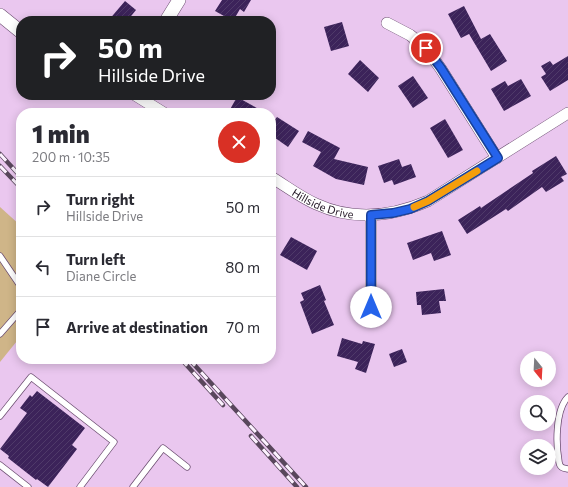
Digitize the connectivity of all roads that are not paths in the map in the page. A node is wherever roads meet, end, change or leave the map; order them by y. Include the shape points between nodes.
1 (179, 0) edge
2 (0, 15) edge
3 (169, 16) edge
4 (387, 22) dead end
5 (16, 28) edge
6 (143, 100) edge
7 (156, 108) edge
8 (568, 113) edge
9 (498, 158) junction
10 (276, 180) edge
11 (371, 215) junction
12 (0, 256) edge
13 (16, 279) edge
14 (371, 307) dead end
15 (16, 315) edge
16 (0, 333) edge
17 (568, 397) edge
18 (0, 416) edge
19 (0, 465) edge
20 (187, 467) dead end
21 (568, 469) edge
22 (138, 480) junction
23 (28, 487) edge
24 (80, 487) edge
25 (133, 487) edge
26 (139, 487) edge

1 - 3 street
2 - 5 street
4 - 9 street via 426,48
6 - 7 street
8 - 9 street, Hillside Drive
9 - 11 street, Hillside Drive via 428,201 410,209
10 - 11 street, Hillside Drive via 325,208 348,214
11 - 14 street
12 - 13 lane
15 - 16 lane
17 - 21 lane via 561,406 558,423 559,462 562,468
18 - 24 lane via 31,377 114,442
19 - 23 lane
20 - 22 lane via 163,448
22 - 25 lane
22 - 26 lane

